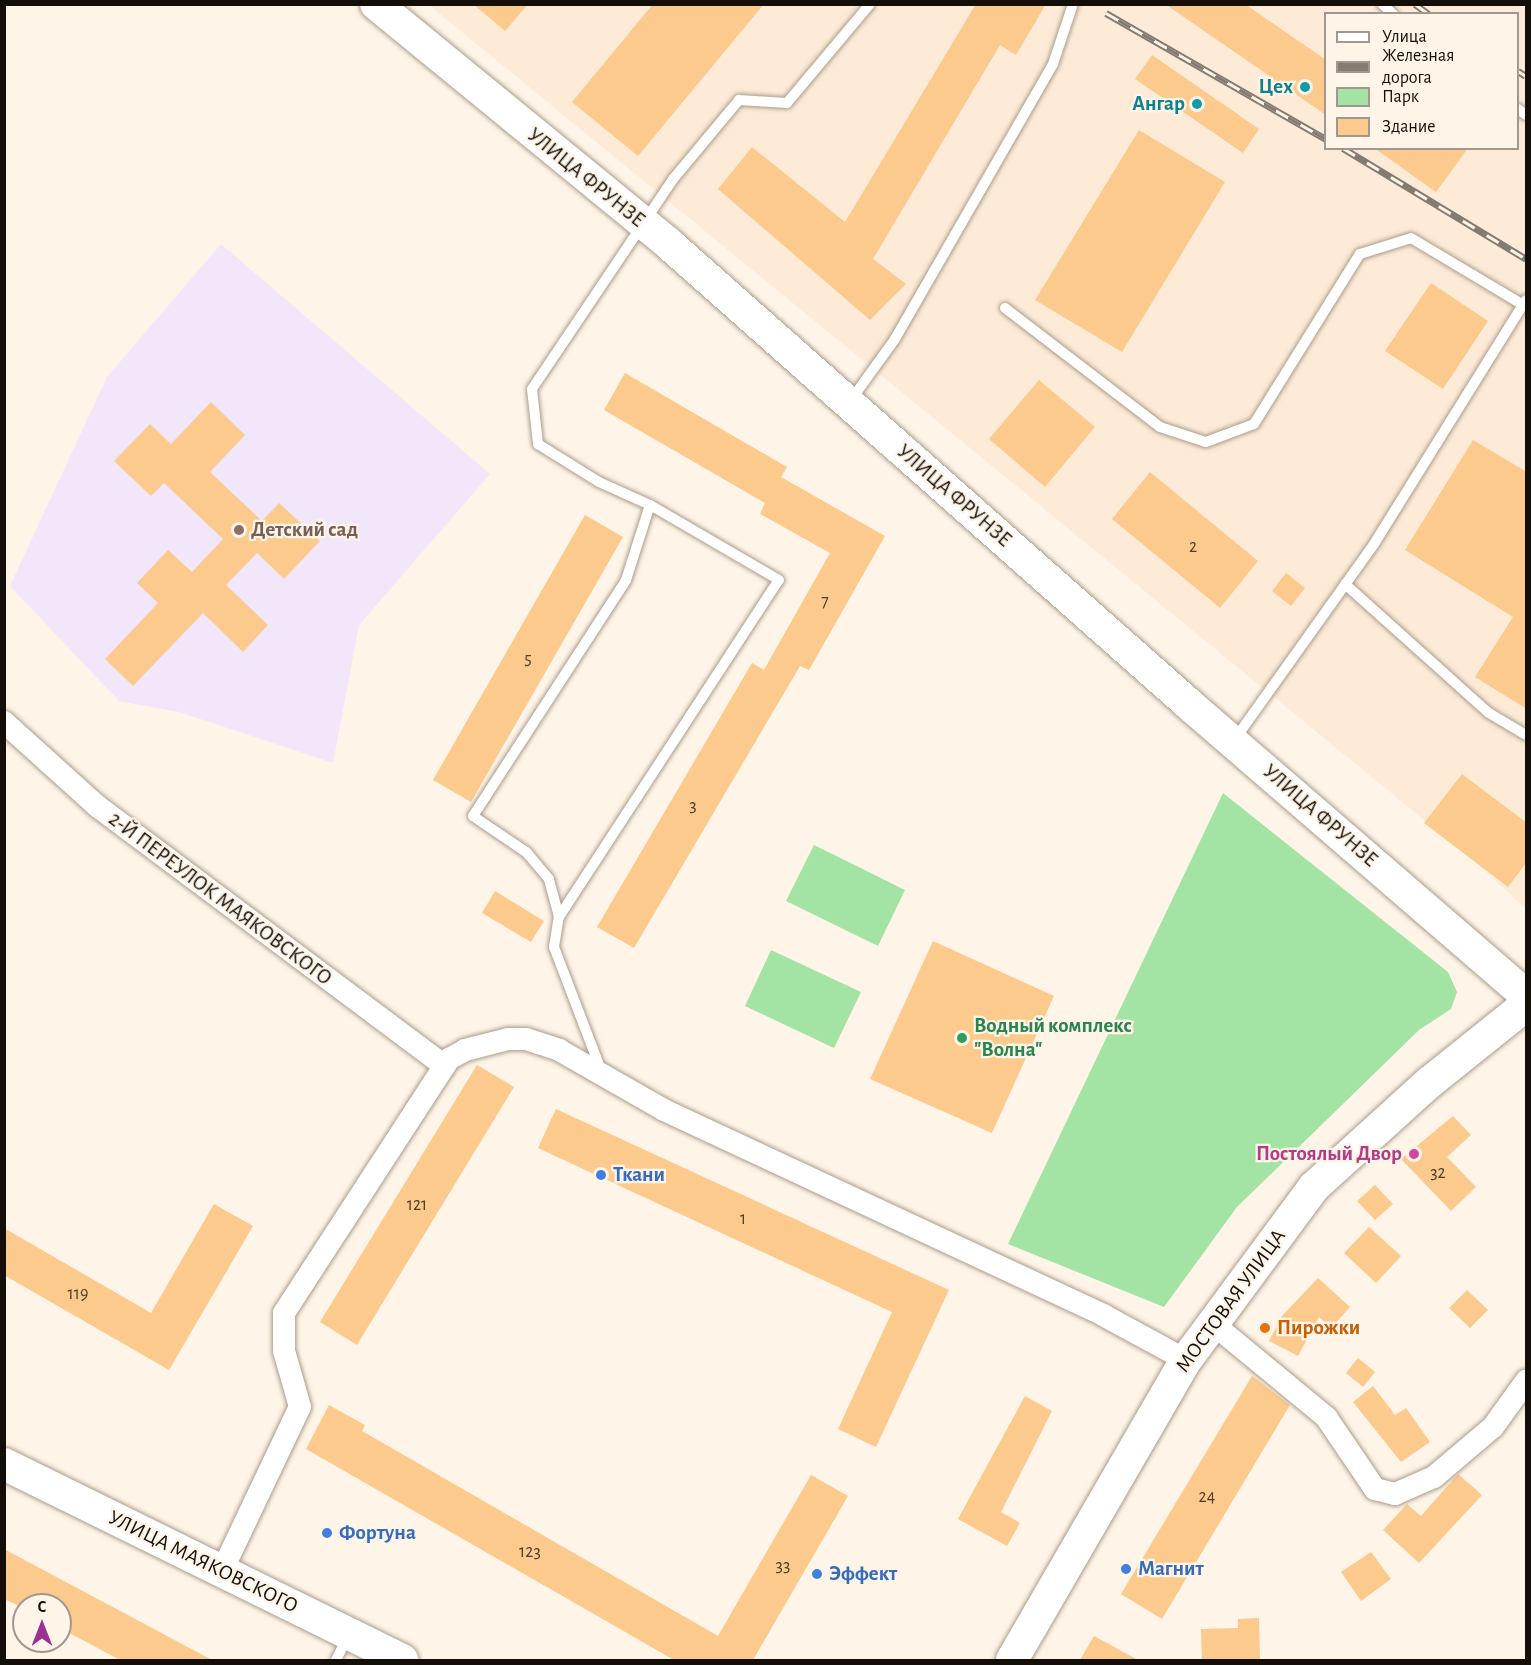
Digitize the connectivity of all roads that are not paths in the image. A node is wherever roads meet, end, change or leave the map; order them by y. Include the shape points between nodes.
1 (375, 4) edge
2 (870, 4) edge
3 (1073, 4) edge
4 (643, 225) junction
5 (1526, 303) edge
6 (1005, 308) dead end
7 (849, 403) junction
8 (650, 505) junction
9 (1346, 584) junction
10 (4, 722) edge
11 (1527, 735) edge
12 (1233, 742) junction
13 (559, 917) junction
14 (1527, 994) edge
15 (1527, 1005) edge
16 (444, 1066) junction
17 (602, 1073) junction
18 (1212, 1323) junction
19 (1186, 1360) junction
20 (1527, 1381) edge
21 (4, 1464) edge
22 (221, 1573) junction
23 (342, 1648) edge
24 (402, 1660) edge
25 (1012, 1660) edge

1 - 4 street, УЛИЦА ФРУНЗЕ
2 - 4 lane via 787,103 739,100 674,178
3 - 7 lane via 1053,64 895,339
4 - 7 street, УЛИЦА ФРУНЗЕ
4 - 8 lane via 532,389 538,444 599,482
5 - 6 lane via 1411,238 1360,255 1254,424 1206,442 1160,427
5 - 9 lane
7 - 12 street, УЛИЦА ФРУНЗЕ
8 - 13 lane via 626,580 473,816 526,852 549,879
8 - 13 lane via 779,580
9 - 11 lane via 1489,713
9 - 12 lane
10 - 16 street, 2-Й ПЕРЕУЛОК МАЯКОВСКОГО via 97,806
12 - 14 street, УЛИЦА ФРУНЗЕ
13 - 17 lane via 555,947
15 - 18 street, МОСТОВАЯ УЛИЦА via 1430,1082 1314,1187
16 - 17 street via 465,1050 508,1039 526,1039 559,1050
16 - 22 street via 284,1313 284,1351 300,1407
17 - 19 street via 664,1110 1103,1315
18 - 19 street, МОСТОВАЯ УЛИЦА
18 - 20 street via 1326,1417 1375,1489 1395,1494 1434,1477 1493,1427
19 - 25 street, МОСТОВАЯ УЛИЦА
21 - 22 street, УЛИЦА МАЯКОВСКОГО
22 - 23 street, УЛИЦА МАЯКОВСКОГО
23 - 24 street, УЛИЦА МАЯКОВСКОГО

